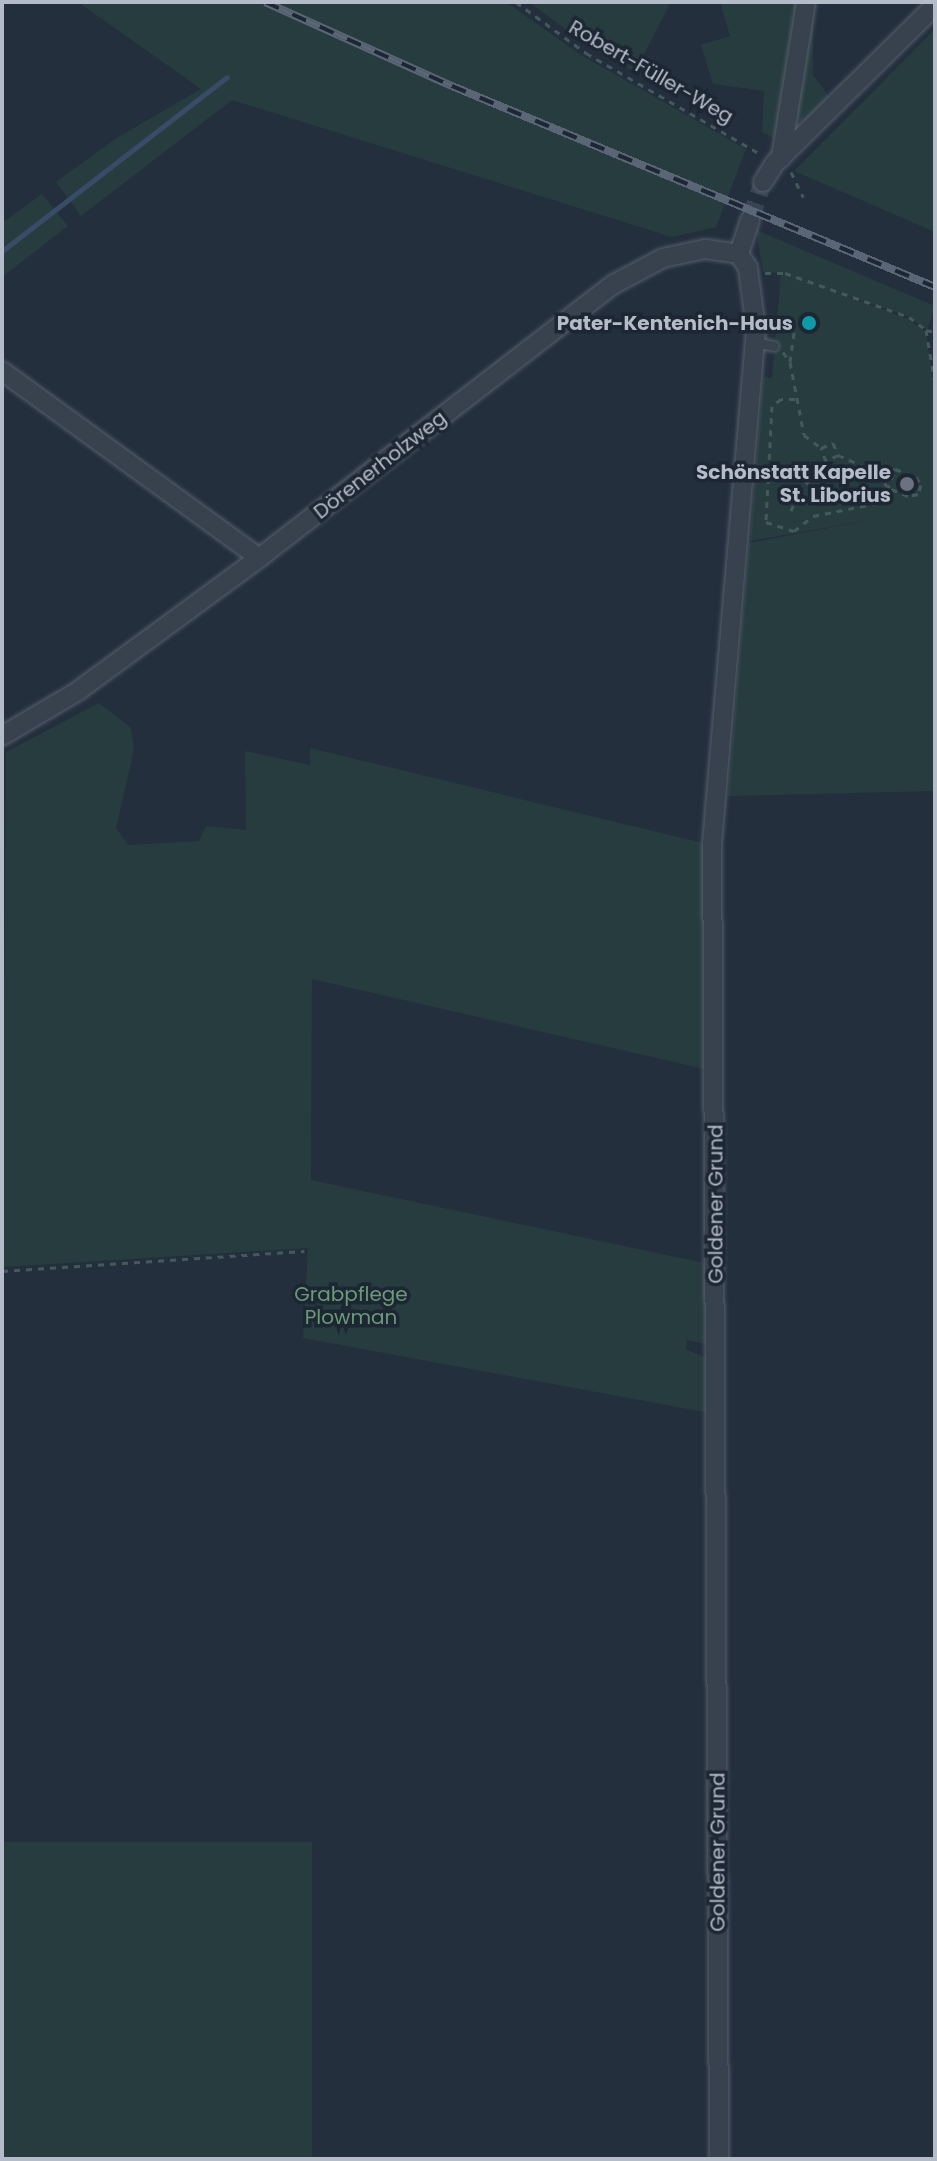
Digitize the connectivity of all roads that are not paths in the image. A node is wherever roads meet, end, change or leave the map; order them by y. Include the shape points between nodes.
1 (806, 2) edge
2 (935, 6) edge
3 (782, 164) junction
4 (763, 182) tunnel mouth
5 (750, 220) tunnel mouth
6 (739, 254) junction
7 (755, 342) junction
8 (774, 346) road end
9 (2, 371) edge
10 (259, 558) junction
11 (2, 736) edge
12 (719, 2159) edge

1 - 3 street
2 - 3 street
3 - 4 street
5 - 6 street
6 - 7 street, Goldener Grund via 749,274
6 - 10 street, Dörenerholzweg via 705,249 663,258 614,284
7 - 8 lane
7 - 12 street, Goldener Grund via 712,844
9 - 10 street
10 - 11 street, Dörenerholzweg via 78,691

